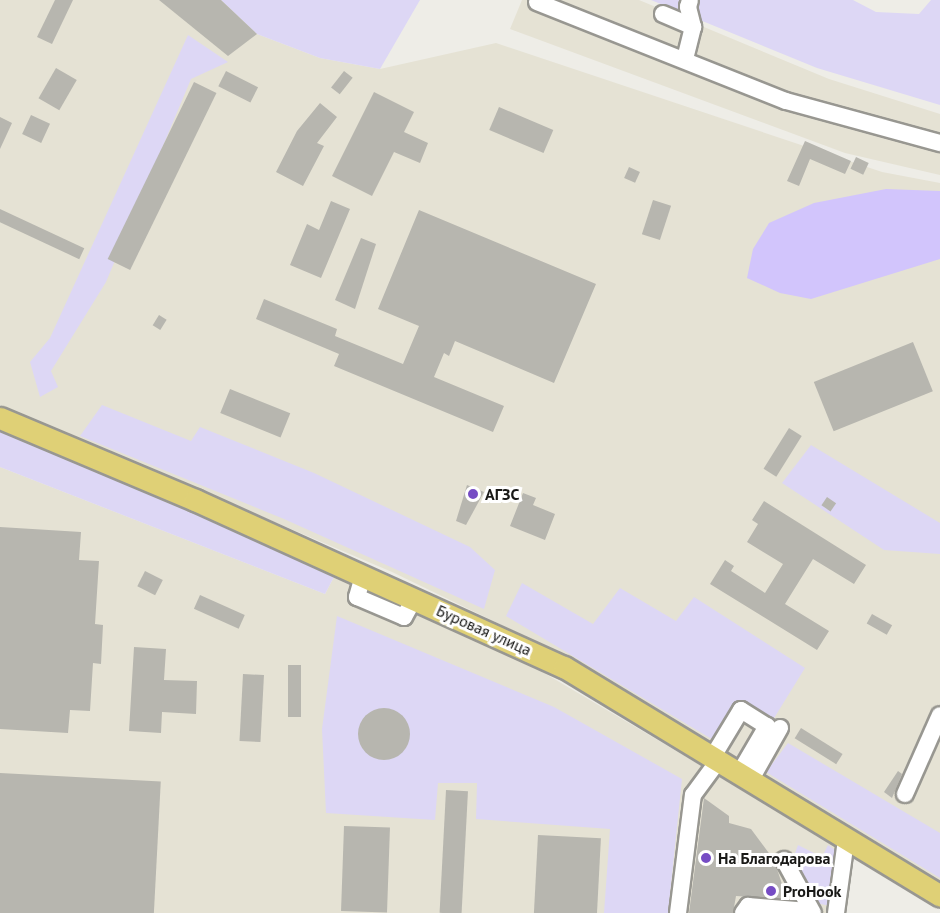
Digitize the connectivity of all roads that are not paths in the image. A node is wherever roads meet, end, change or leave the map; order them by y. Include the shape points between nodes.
1 (690, 0) edge
2 (537, 2) dead end
3 (663, 14) dead end
4 (693, 27) junction
5 (685, 59) junction
6 (940, 143) edge
7 (0, 417) edge
8 (940, 716) edge
9 (780, 728) dead end
10 (715, 760) junction
11 (744, 778) junction
12 (905, 794) dead end
13 (846, 840) junction
14 (784, 860) dead end
15 (940, 896) edge
16 (811, 912) edge
17 (678, 913) edge
18 (743, 913) edge
19 (836, 913) edge

1 - 4 street
2 - 5 street
3 - 4 street
4 - 5 street
5 - 6 street via 786,101
7 - 10 main road, Буровая улица via 564,667
8 - 12 street
9 - 11 street
10 - 11 main road, Буровая улица
10 - 11 street via 741,710 767,726
10 - 17 street via 693,795
11 - 13 main road, Буровая улица
13 - 15 main road, Буровая улица
13 - 19 street
14 - 16 street
16 - 18 street via 748,906

